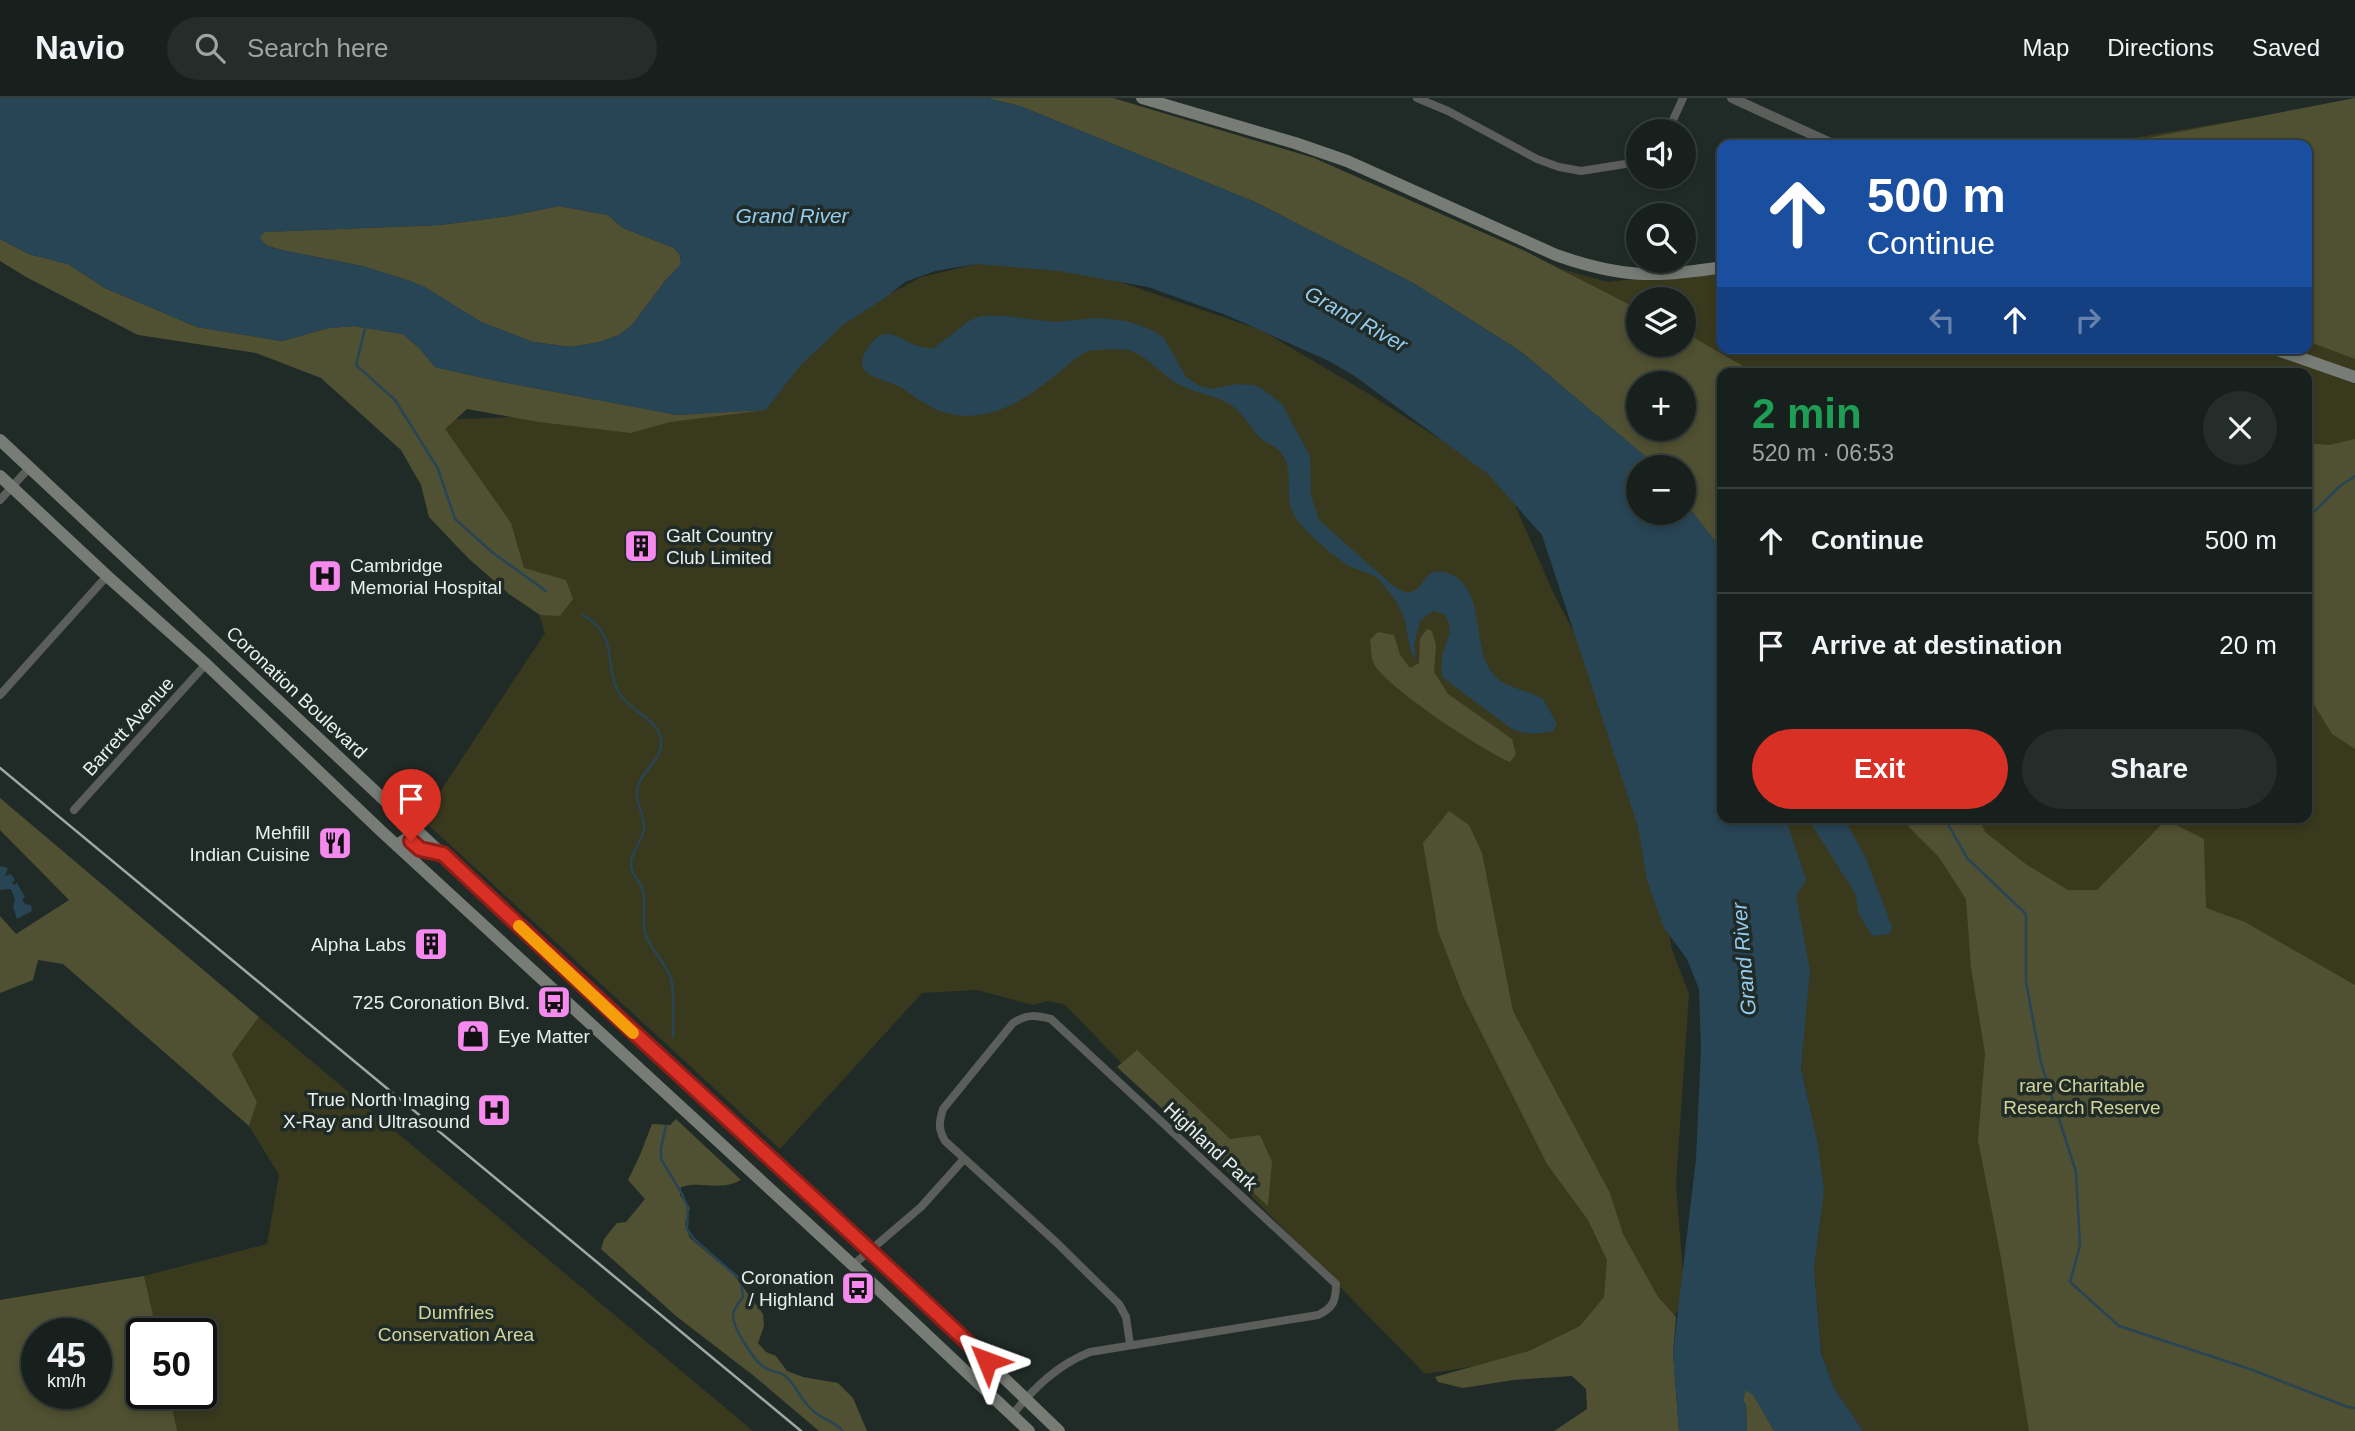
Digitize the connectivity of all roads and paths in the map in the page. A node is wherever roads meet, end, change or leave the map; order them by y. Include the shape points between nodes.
1 (1142, 98) edge
2 (1417, 98) edge
3 (1683, 98) edge
4 (1732, 98) edge
5 (1673, 119) edge
6 (1824, 140) edge
7 (1626, 164) edge
8 (1717, 269) edge
9 (2289, 354) edge
10 (2355, 377) edge
11 (0, 440) edge
12 (30, 467) junction
13 (0, 476) edge
14 (12, 487) junction
15 (0, 500) edge
16 (107, 576) junction
17 (206, 664) junction
18 (0, 695) edge
19 (74, 810) dead end
20 (397, 845) junction
21 (443, 854) junction
22 (729, 1121) junction
23 (714, 1136) junction
24 (964, 1159) junction
25 (871, 1250) junction
26 (853, 1265) junction
27 (1130, 1344) junction
28 (1026, 1398) junction
29 (1012, 1415) junction
30 (1029, 1431) edge
31 (1059, 1431) edge

1 - 8 main road via 1347,161 1589,267 1675,275
2 - 7 street via 1559,167 1581,171
3 - 5 street
4 - 6 street
9 - 10 main road
11 - 12 main road, Coronation Boulevard
12 - 14 street
12 - 21 main road, Coronation Boulevard
13 - 14 main road
14 - 15 street
14 - 16 main road
16 - 17 main road
16 - 18 street
17 - 19 street, Barrett Avenue
17 - 20 main road
20 - 21 main road via 406,839 420,849
20 - 23 main road
21 - 22 main road, Coronation Boulevard
22 - 23 main road
22 - 25 main road, Coronation Boulevard
23 - 26 main road
24 - 25 street via 920,1207
24 - 27 street, Highland Park via 1119,1304
24 - 27 street, Highland Park via 940,1132 943,1109 1013,1023 1023,1016 1051,1019 1336,1284 1335,1303 1318,1315
25 - 26 street
25 - 28 main road, Coronation Boulevard
26 - 29 main road
27 - 28 street, Highland Park via 1071,1359
28 - 29 street, Highland Park
28 - 31 main road, Coronation Boulevard
29 - 30 main road

